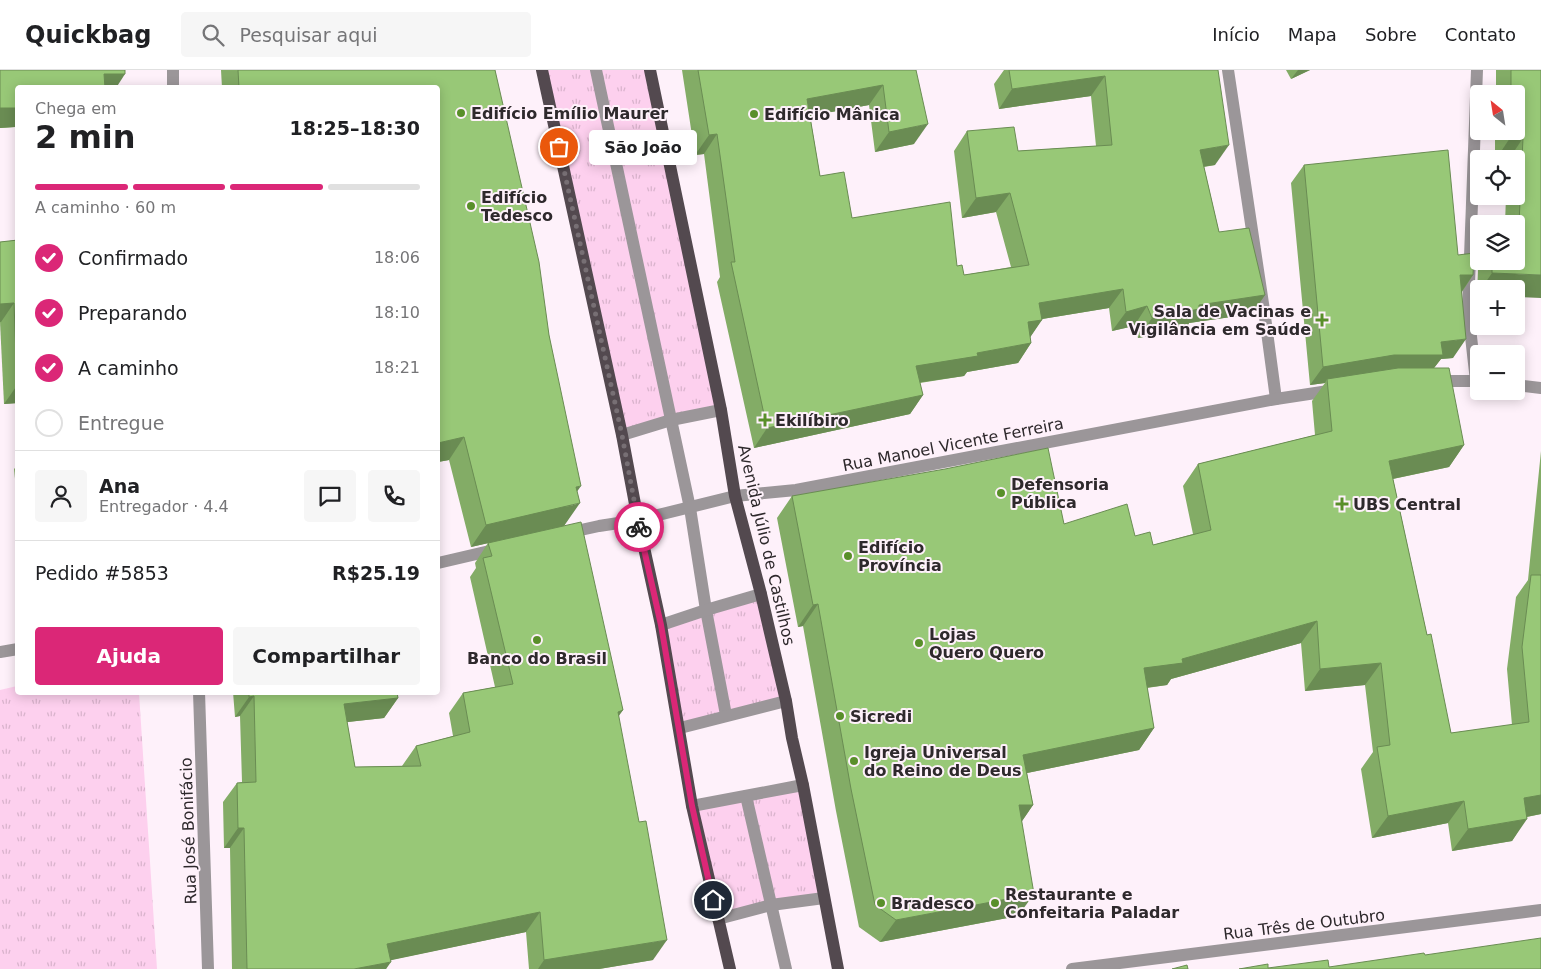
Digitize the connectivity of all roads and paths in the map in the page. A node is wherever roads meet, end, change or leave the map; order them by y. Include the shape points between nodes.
1 (172, 70) edge
2 (542, 70) edge
3 (596, 70) edge
4 (650, 70) edge
5 (1228, 70) edge
6 (1477, 70) edge
7 (173, 85) edge
8 (1472, 345) edge
9 (1470, 381) edge
10 (1420, 382) edge
11 (1525, 386) edge
12 (1344, 388) edge
13 (1541, 388) edge
14 (1276, 399) junction
15 (721, 410) junction
16 (671, 420) junction
17 (622, 435) junction
18 (736, 496) junction
19 (690, 508) junction
20 (638, 520) junction
21 (551, 536) edge
22 (513, 545) edge
23 (440, 563) edge
24 (761, 594) junction
25 (706, 610) junction
26 (661, 625) junction
27 (15, 650) edge
28 (0, 652) edge
29 (199, 695) edge
30 (786, 701) junction
31 (726, 715) junction
32 (680, 728) junction
33 (803, 785) junction
34 (746, 796) junction
35 (692, 806) junction
36 (824, 898) junction
37 (772, 905) junction
38 (1541, 910) edge
39 (718, 919) junction
40 (208, 969) edge
41 (730, 969) edge
42 (786, 969) edge
43 (838, 969) edge
44 (1072, 969) edge

1 - 7 street
2 - 17 main road
3 - 16 street
4 - 15 main road, Avenida Júlio de Castilhos
5 - 14 street
6 - 8 street via 1468,310
9 - 10 street
11 - 13 street
12 - 14 street, Rua Manoel Vicente Ferreira
14 - 18 street, Rua Manoel Vicente Ferreira via 796,490
15 - 16 street
15 - 18 main road, Avenida Júlio de Castilhos
16 - 17 street
16 - 19 street
17 - 20 main road
18 - 19 street, Rua Manoel Vicente Ferreira
18 - 24 main road, Avenida Júlio de Castilhos
19 - 20 street, Rua Manoel Vicente Ferreira
19 - 25 street
20 - 21 street, Rua Manoel Vicente Ferreira
20 - 26 main road
22 - 23 street
24 - 25 street
24 - 30 main road, Avenida Júlio de Castilhos
25 - 26 street
25 - 31 street
26 - 32 main road
27 - 28 street
29 - 40 street, Rua José Bonifácio
30 - 31 street
30 - 33 main road, Avenida Júlio de Castilhos
31 - 32 street
32 - 35 main road
33 - 34 street
33 - 36 main road, Avenida Júlio de Castilhos
34 - 35 street
34 - 37 street
35 - 39 main road
36 - 37 street
36 - 43 main road, Avenida Júlio de Castilhos
37 - 39 street
37 - 42 street
38 - 44 street, Rua Três de Outubro
39 - 41 main road

